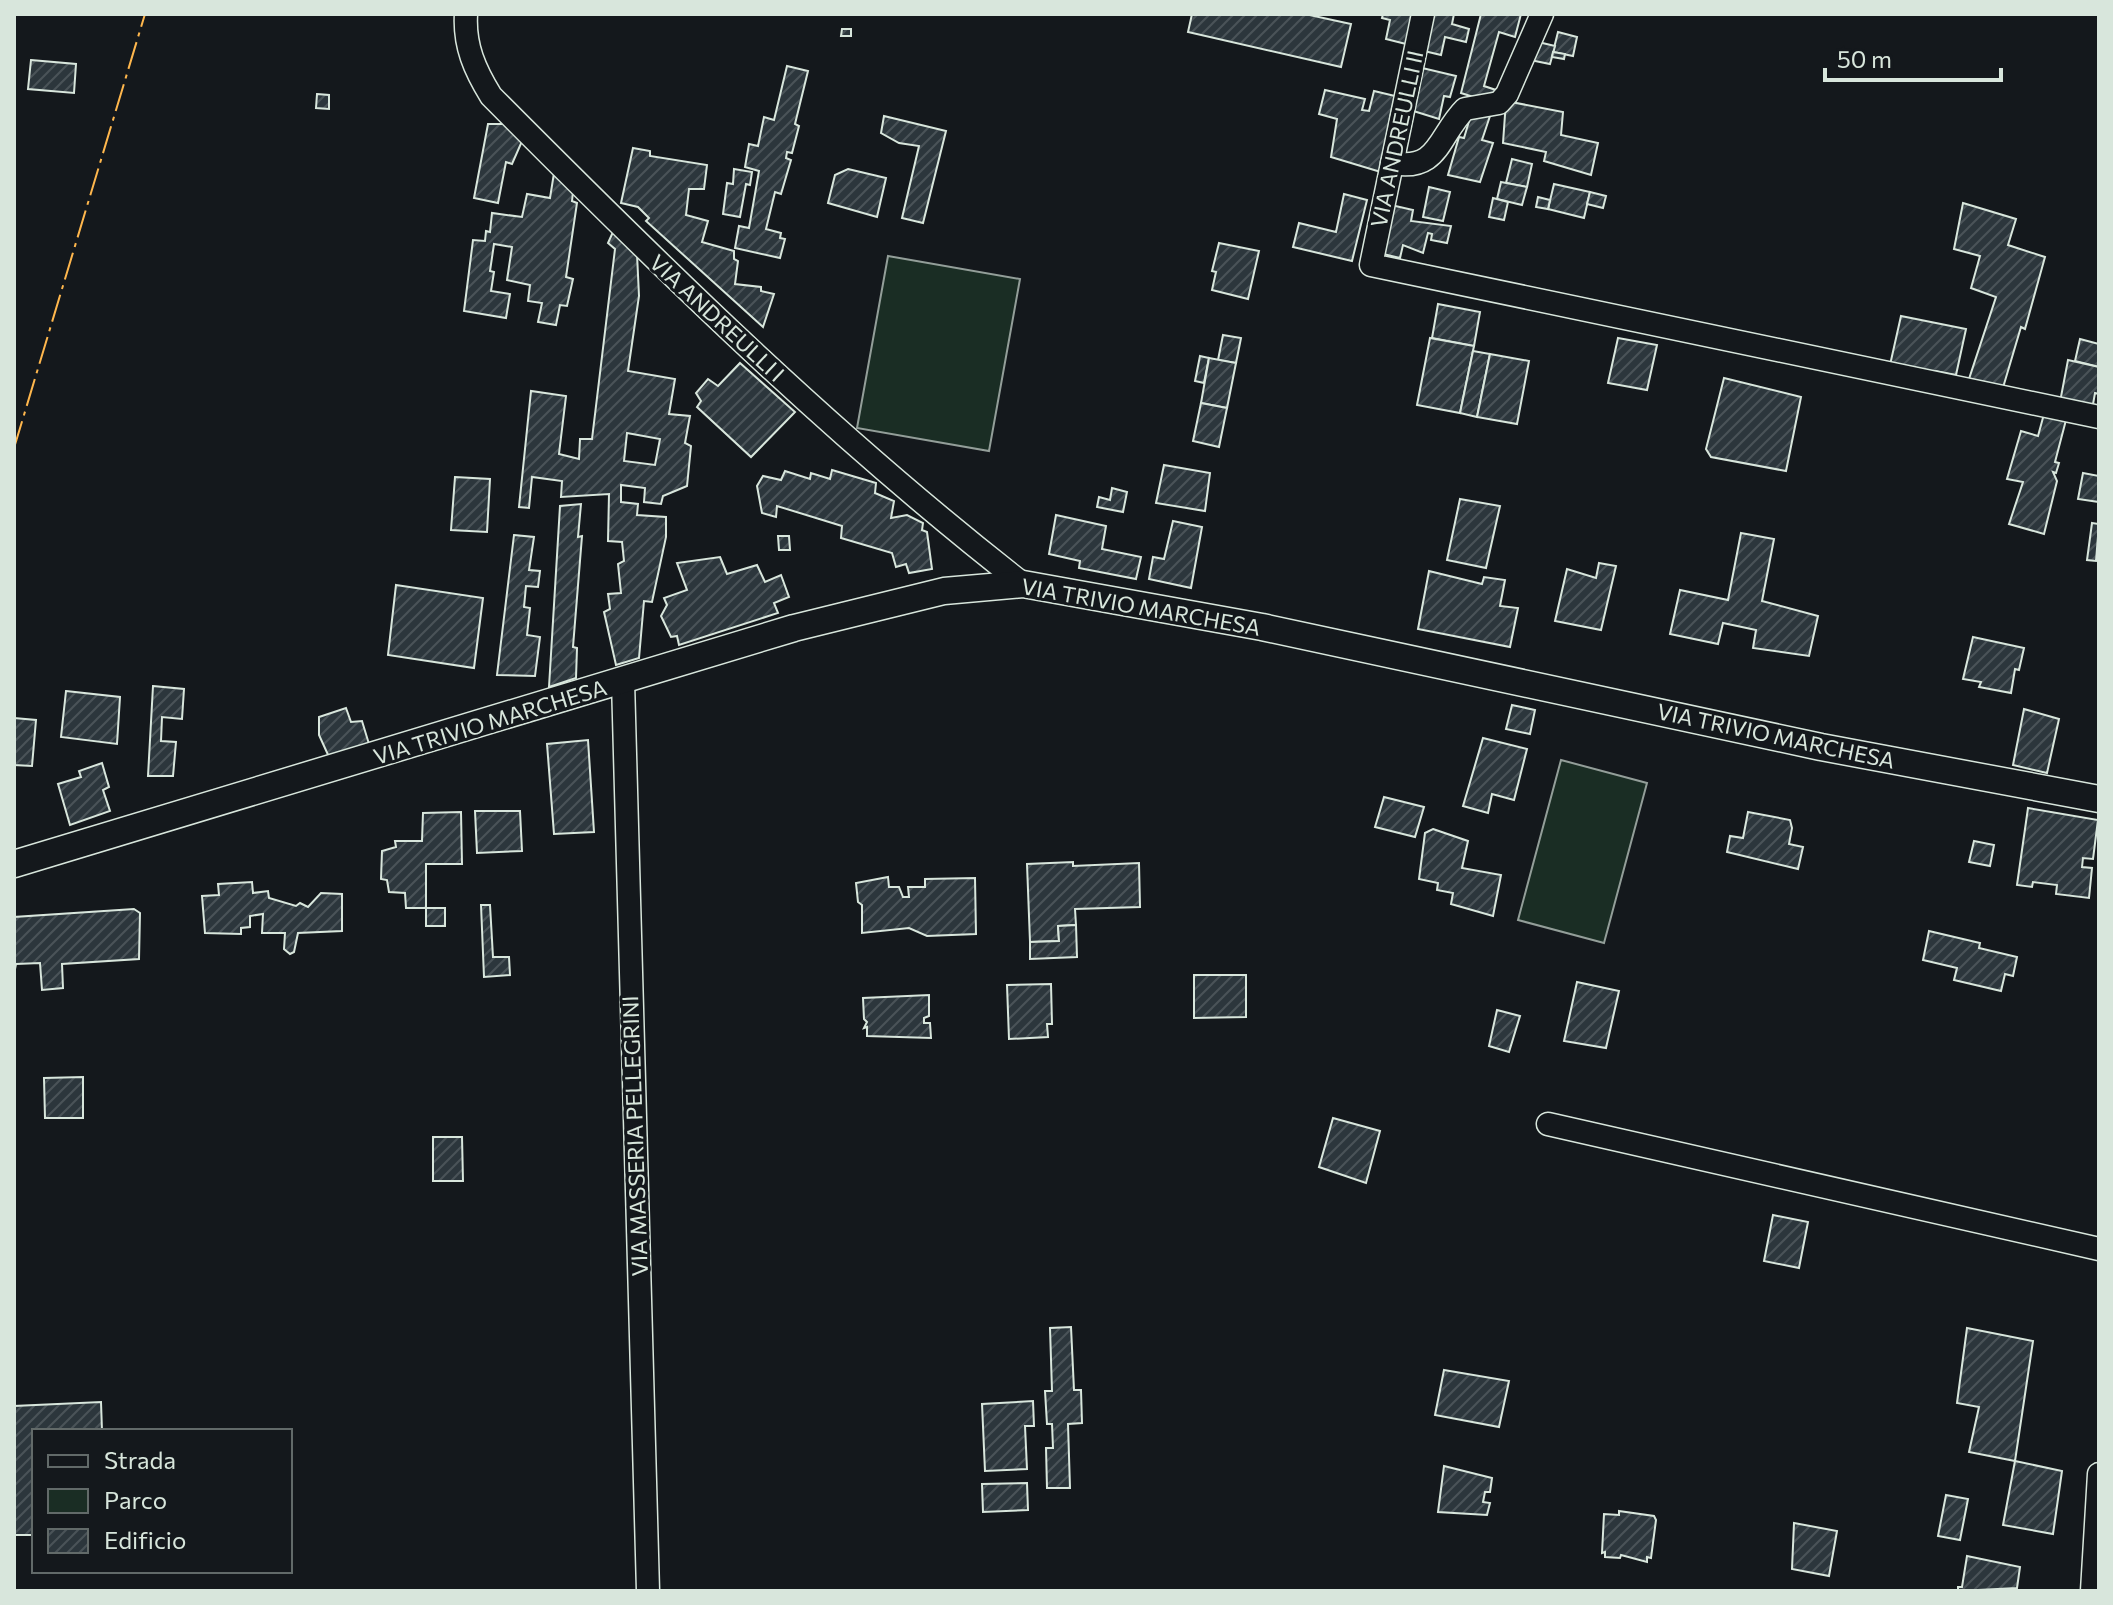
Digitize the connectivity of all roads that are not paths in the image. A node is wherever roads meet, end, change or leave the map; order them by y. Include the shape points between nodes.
1 (466, 14) edge
2 (1423, 14) edge
3 (1542, 14) edge
4 (1392, 163) junction
5 (2099, 417) edge
6 (1023, 584) junction
7 (623, 681) junction
8 (2099, 799) edge
9 (14, 864) edge
10 (1548, 1124) dead end
11 (2099, 1249) edge
12 (2099, 1474) edge
13 (648, 1591) edge
14 (2092, 1591) edge

1 - 6 street, VIA ANDREULLI I via 474,69 491,96 694,299 945,522
2 - 4 street, VIA ANDREULLI II
3 - 4 street via 1499,103 1465,109 1431,158 1409,166
4 - 5 street, VIA ANDREULLI II via 1371,265
6 - 7 street, VIA TRIVIO MARCHESA via 929,595 794,628
6 - 8 street, VIA TRIVIO MARCHESA via 1262,627 1821,747
7 - 9 street, VIA TRIVIO MARCHESA
7 - 13 street, VIA MASSERIA PELLEGRINI
10 - 11 street
12 - 14 street

